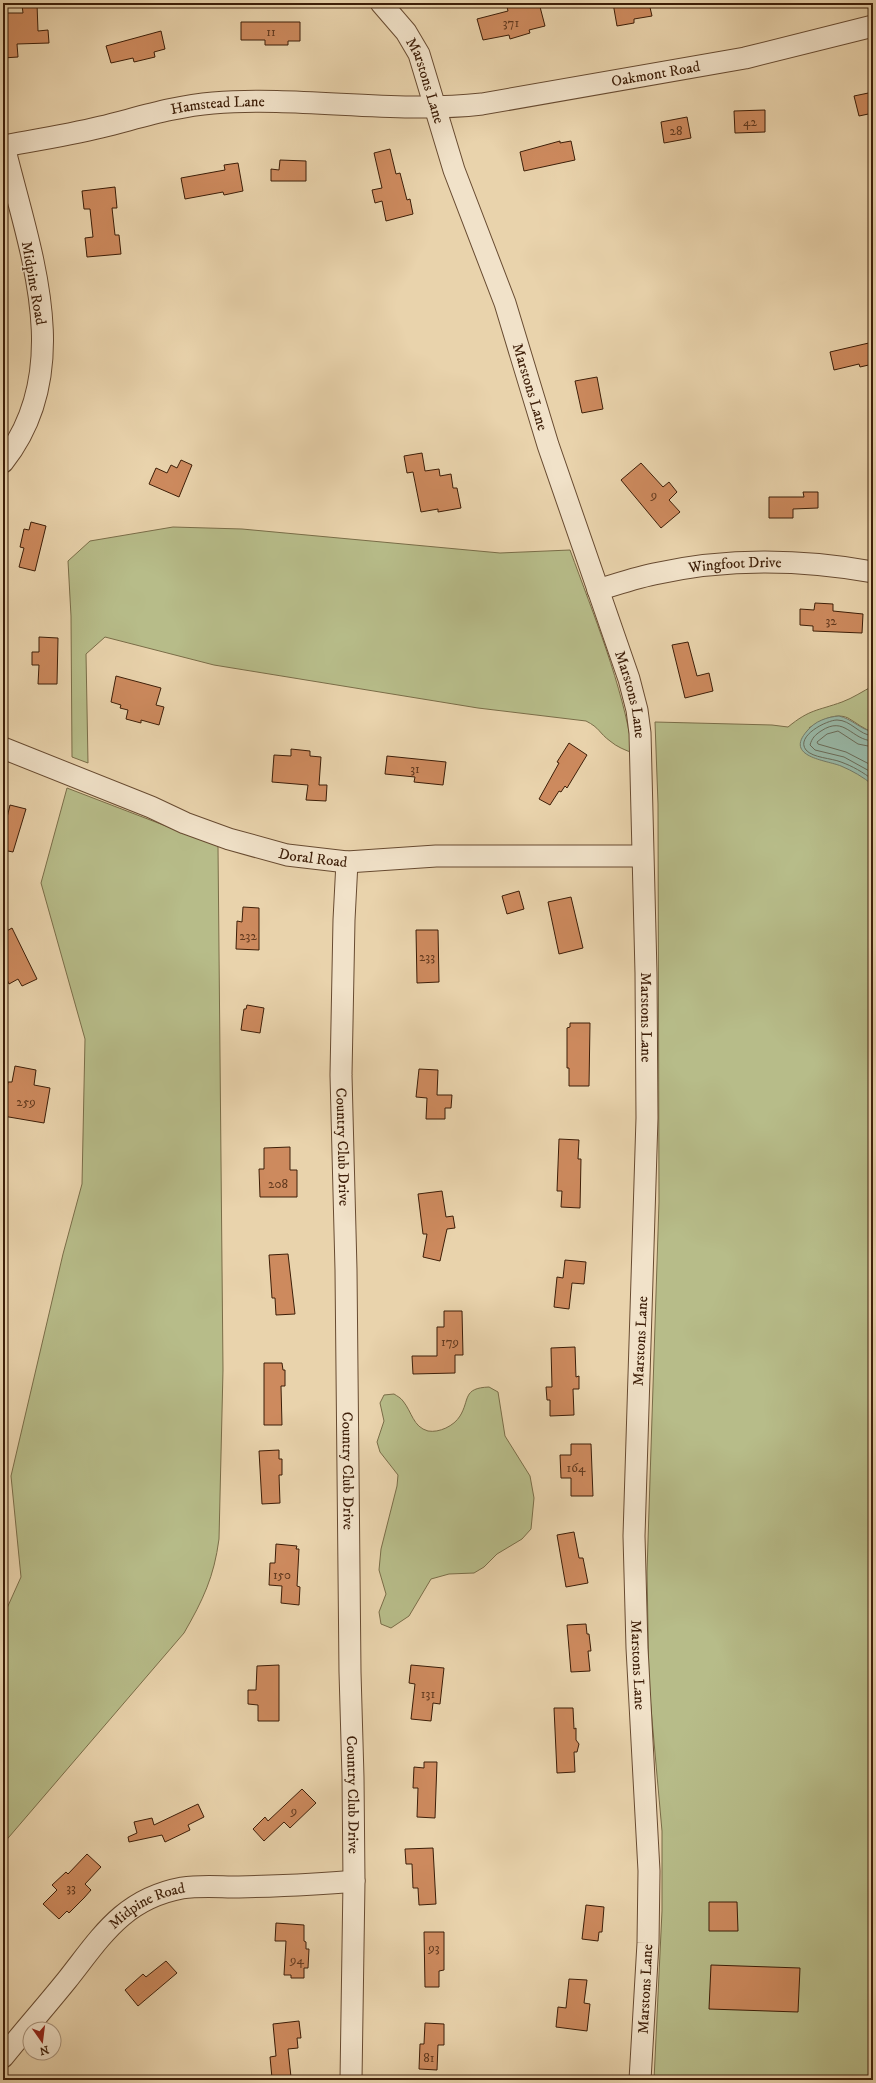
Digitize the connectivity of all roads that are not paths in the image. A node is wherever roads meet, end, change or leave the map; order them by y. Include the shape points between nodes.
1 (381, 3) edge
2 (873, 26) edge
3 (436, 107) junction
4 (3, 146) edge
5 (3, 462) edge
6 (873, 572) edge
7 (598, 590) junction
8 (3, 748) edge
9 (642, 856) junction
10 (347, 862) junction
11 (354, 1881) junction
12 (3, 2056) edge
13 (351, 2080) edge
14 (640, 2080) edge

1 - 3 street, Marstons Lane via 406,32 419,54
2 - 3 street, Oakmont Road via 780,50 644,76 489,104
3 - 4 street, Hamstead Lane via 212,103 147,114 101,127
3 - 7 street, Marstons Lane via 454,170 505,305 548,445
4 - 5 street, Midpine Road via 39,289 43,320 43,356 35,404 14,449
6 - 7 street, Wingfoot Drive via 815,563 764,562 697,567 654,574
7 - 9 street, Marstons Lane via 637,710 640,733
8 - 10 street, Doral Road via 229,839 287,855
9 - 10 street, Doral Road via 436,856
9 - 14 street, Marstons Lane via 647,1118 634,1536 648,1877 648,1943
10 - 11 street, Country Club Drive via 340,1075 346,1270
11 - 12 street, Midpine Road via 303,1887 202,1886 181,1888 157,1895 133,1907 110,1925
11 - 13 street, Country Club Drive

